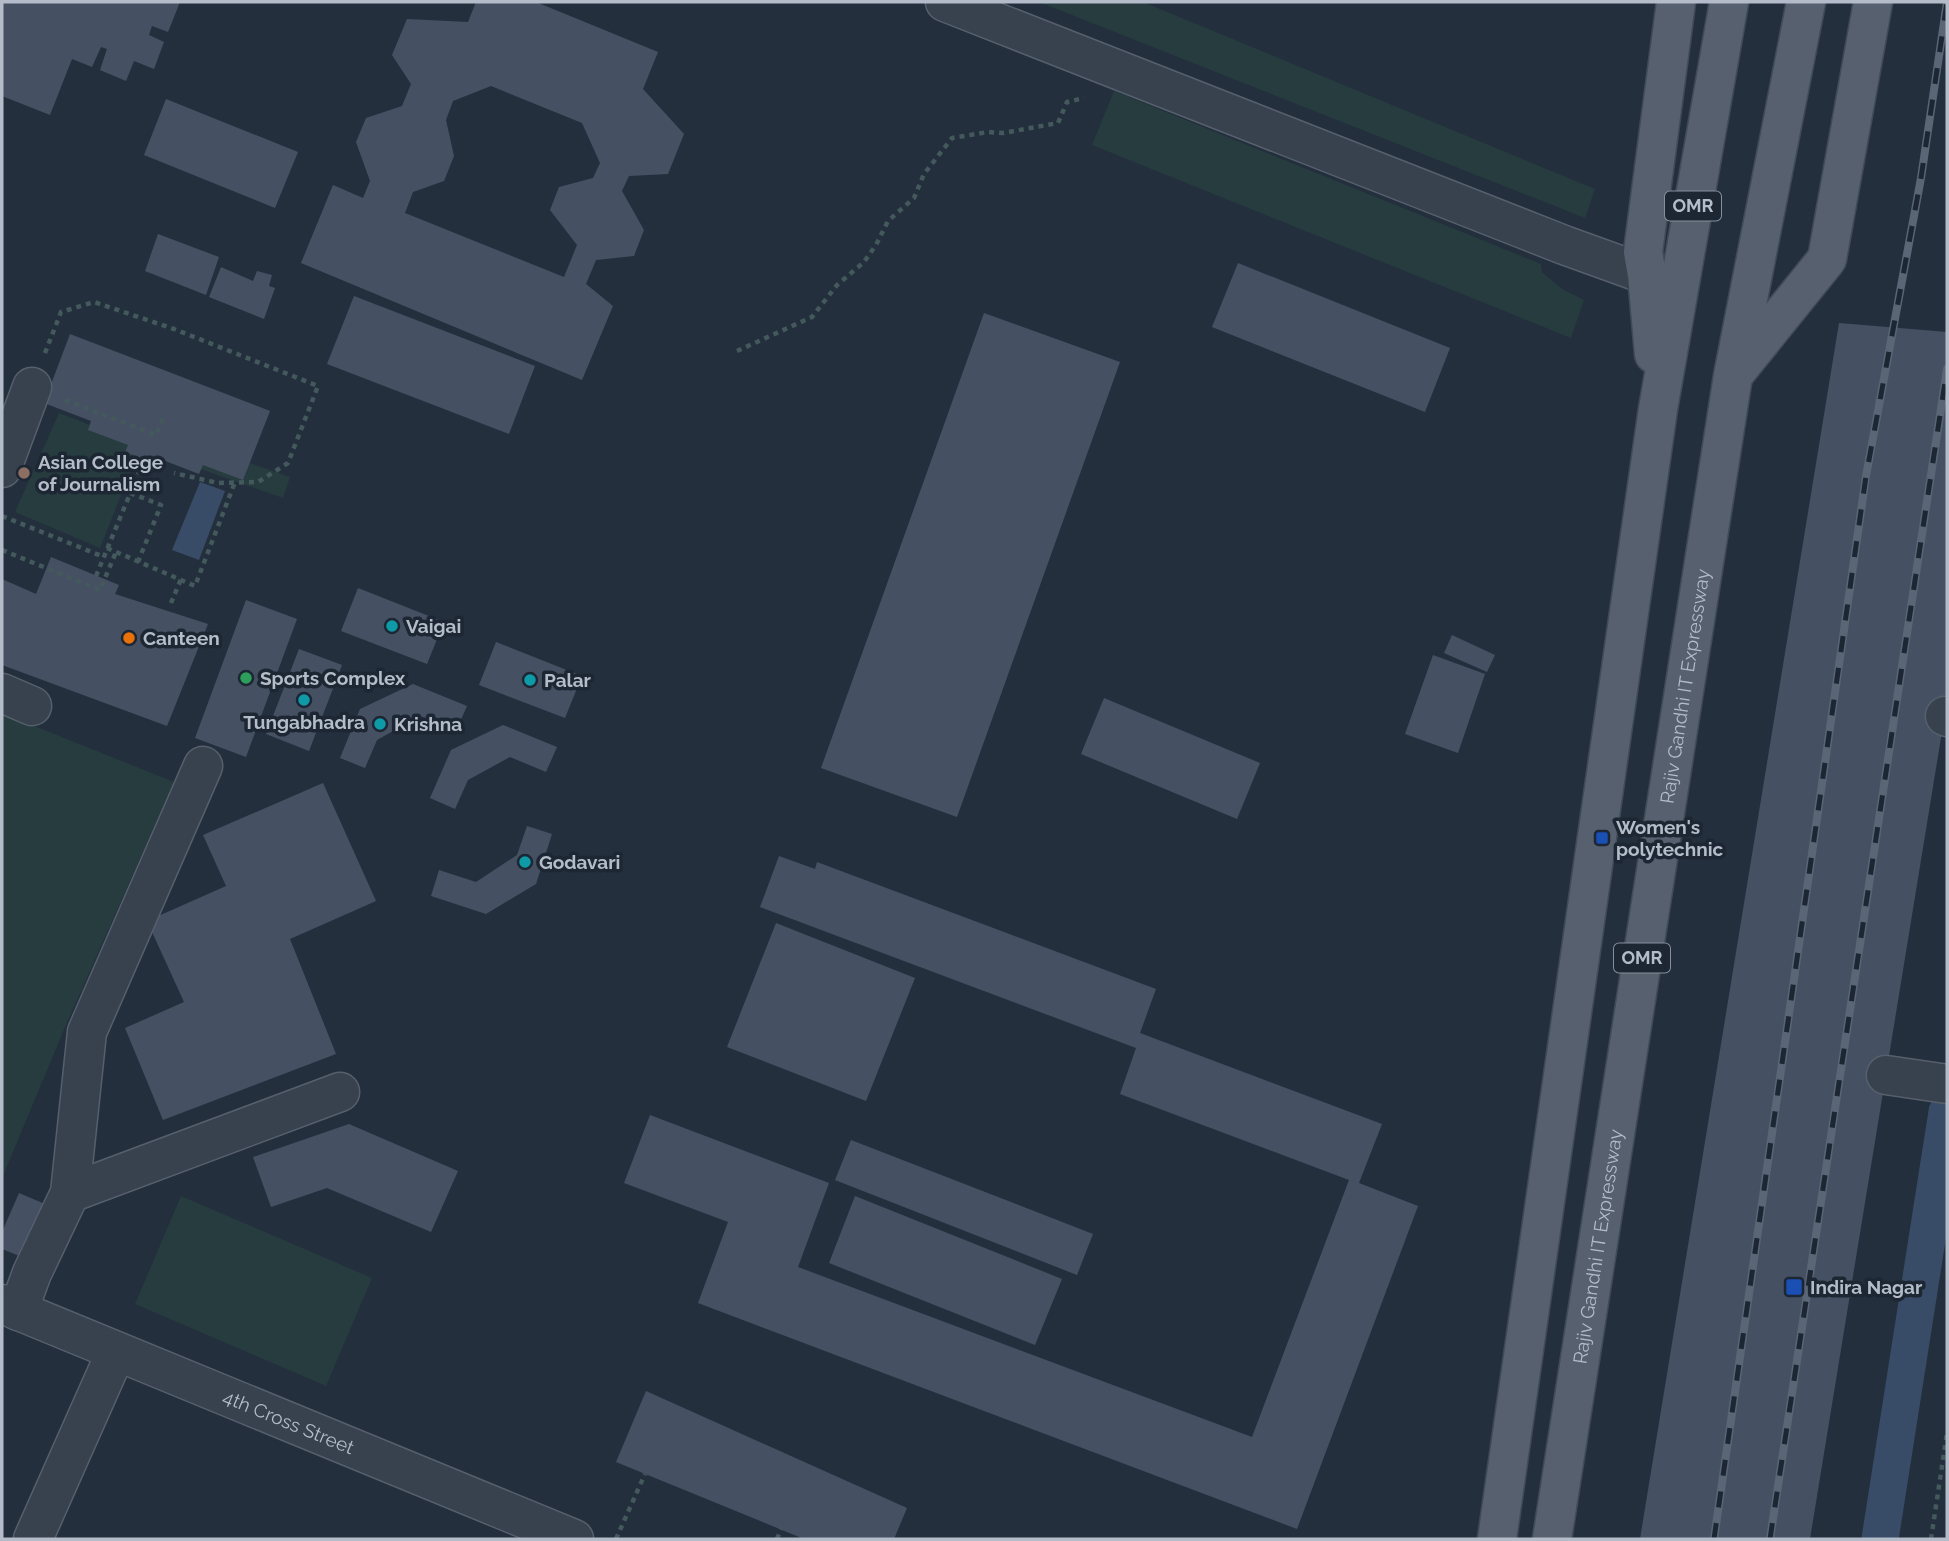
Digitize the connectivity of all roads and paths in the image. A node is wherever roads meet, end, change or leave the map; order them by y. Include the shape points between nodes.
1 (945, 2) edge
2 (1676, 2) edge
3 (1729, 2) edge
4 (1806, 2) edge
5 (1873, 2) edge
6 (1114, 68) junction
7 (1647, 275) junction
8 (737, 351) dead end
9 (1732, 376) junction
10 (32, 387) junction
11 (1658, 409) junction
12 (164, 415) dead end
13 (144, 460) dead end
14 (2, 468) edge
15 (174, 473) dead end
16 (235, 482) junction
17 (130, 493) junction
18 (2, 516) edge
19 (107, 548) junction
20 (2, 550) edge
21 (116, 552) junction
22 (104, 557) junction
23 (138, 562) junction
24 (96, 576) dead end
25 (181, 579) junction
26 (171, 603) dead end
27 (204, 766) dead end
28 (1886, 1075) dead end
29 (1947, 1084) edge
30 (340, 1092) dead end
31 (70, 1193) junction
32 (10, 1308) edge
33 (116, 1352) junction
34 (1947, 1433) edge
35 (645, 1474) dead end
36 (781, 1529) dead end
37 (33, 1539) edge
38 (573, 1539) edge
39 (615, 1539) edge
40 (777, 1539) edge
41 (1497, 1539) edge
42 (1552, 1539) edge
43 (1931, 1539) edge

1 - 6 street
2 - 7 main road via 1643,252
3 - 11 main road, OMR
4 - 9 main road, Rajiv Gandhi IT Expressway / OMR
5 - 9 main road via 1826,259
6 - 7 street
6 - 8 path via 1088,97 1066,102 1058,123 952,138 924,174 914,198 888,221 863,262 812,317
7 - 11 main road
9 - 42 main road, Rajiv Gandhi IT Expressway / OMR
10 - 12 path via 156,435
10 - 14 street
10 - 16 path via 61,312 94,302 318,386 288,463 258,482
11 - 41 main road, OMR
13 - 17 path
15 - 16 path
16 - 25 path via 195,586
17 - 19 path
17 - 23 path via 162,505
18 - 22 path
19 - 21 path
19 - 22 path
20 - 21 path via 100,590
21 - 23 path
22 - 24 path
23 - 25 path
25 - 26 path
27 - 31 street via 87,1032
28 - 29 street
30 - 31 street
31 - 32 street
32 - 33 street, 4th Cross Street
33 - 37 street
33 - 38 street, 4th Cross Street
34 - 43 path
35 - 39 path
36 - 40 path

